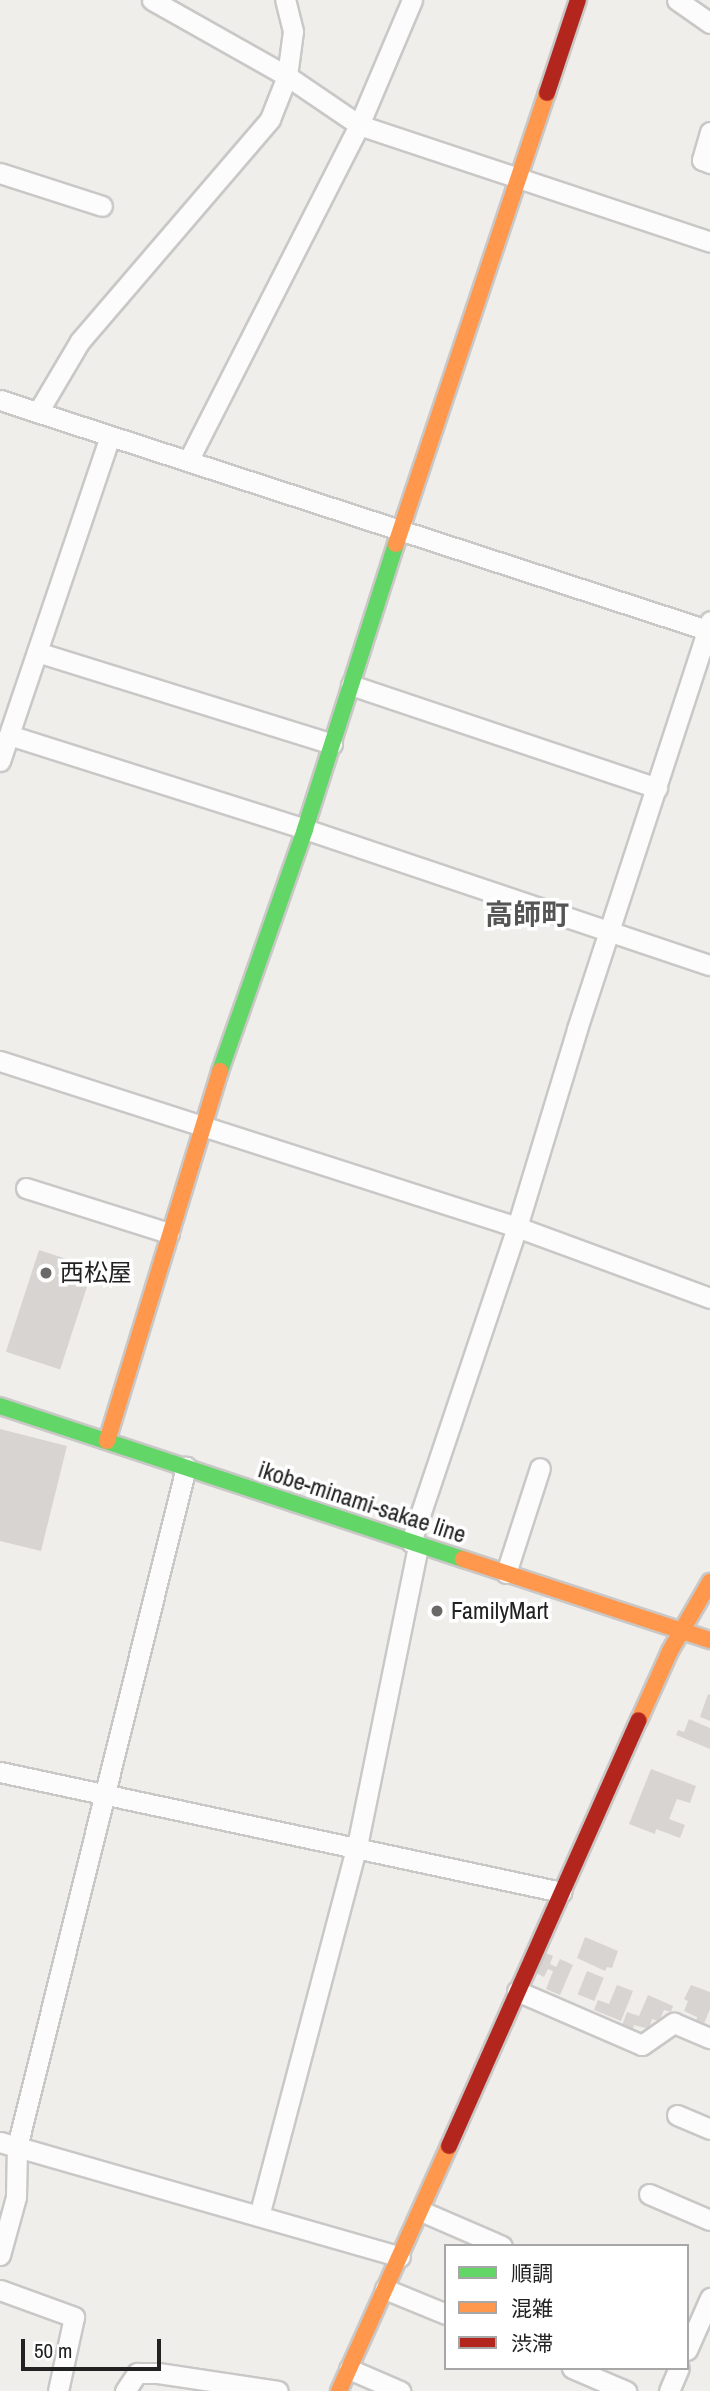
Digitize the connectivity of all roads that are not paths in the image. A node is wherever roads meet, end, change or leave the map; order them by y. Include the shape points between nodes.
1 (152, 0) edge
2 (285, 0) edge
3 (412, 0) edge
4 (578, 0) edge
5 (677, 0) edge
6 (710, 23) edge
7 (287, 76) junction
8 (359, 125) junction
9 (710, 132) edge
10 (710, 163) edge
11 (0, 173) edge
12 (520, 179) junction
13 (102, 206) dead end
14 (710, 242) edge
15 (0, 400) edge
16 (38, 412) junction
17 (110, 436) junction
18 (188, 461) junction
19 (401, 528) junction
20 (709, 627) edge
21 (37, 652) junction
22 (351, 685) junction
23 (9, 735) junction
24 (332, 744) junction
25 (0, 761) edge
26 (657, 788) junction
27 (305, 829) junction
28 (609, 931) junction
29 (710, 965) edge
30 (0, 1061) edge
31 (201, 1126) junction
32 (26, 1188) dead end
33 (517, 1227) junction
34 (169, 1233) junction
35 (710, 1298) edge
36 (0, 1406) edge
37 (107, 1441) junction
38 (186, 1467) junction
39 (540, 1468) dead end
40 (414, 1543) junction
41 (506, 1573) junction
42 (710, 1582) edge
43 (680, 1629) junction
44 (710, 1640) edge
45 (0, 1772) edge
46 (106, 1794) junction
47 (357, 1846) junction
48 (561, 1892) junction
49 (517, 1992) junction
50 (710, 2038) edge
51 (677, 2115) dead end
52 (710, 2129) edge
53 (8, 2145) edge
54 (649, 2194) dead end
55 (421, 2211) junction
56 (260, 2216) junction
57 (710, 2220) edge
58 (497, 2244) edge
59 (0, 2255) edge
60 (400, 2257) junction
61 (385, 2289) junction
62 (0, 2290) edge
63 (710, 2298) edge
64 (444, 2314) edge
65 (698, 2330) edge
66 (689, 2346) edge
67 (349, 2369) junction
68 (577, 2370) edge
69 (678, 2370) edge
70 (58, 2391) edge
71 (125, 2391) edge
72 (278, 2391) edge
73 (339, 2391) edge
74 (400, 2391) edge
75 (625, 2391) edge
76 (669, 2391) edge

1 - 7 street
2 - 7 street via 293,31
3 - 8 street
4 - 12 street
5 - 6 street
7 - 8 street
7 - 16 street via 270,119 80,341
8 - 12 street
8 - 18 street
9 - 10 street via 702,160
11 - 13 street
12 - 14 street
12 - 19 street
15 - 16 street
16 - 17 street
17 - 18 street
17 - 21 street
18 - 19 street
19 - 20 street
19 - 22 street
20 - 26 street
21 - 23 street
21 - 24 street
22 - 24 street
22 - 26 street
23 - 25 street
23 - 27 street
24 - 27 street
26 - 28 street
27 - 28 street
27 - 31 street
28 - 29 street
28 - 33 street
30 - 31 street
31 - 33 street
31 - 34 street
32 - 34 street
33 - 35 street
33 - 40 street
34 - 37 street
36 - 37 street, ikobe-minami-sakae line
37 - 38 street, ikobe-minami-sakae line
38 - 40 street, ikobe-minami-sakae line
38 - 46 street
39 - 41 street
40 - 41 street, ikobe-minami-sakae line
40 - 47 street
41 - 43 street, ikobe-minami-sakae line
42 - 43 street
43 - 44 street, ikobe-minami-sakae line
43 - 48 street
45 - 46 street
46 - 47 street
46 - 53 street
47 - 48 street
47 - 56 street
48 - 49 street
49 - 50 street via 642,2045 674,2023
49 - 55 street
51 - 52 street
53 - 56 street
53 - 59 street via 16,2197
54 - 57 street
55 - 58 street
55 - 60 street
56 - 60 street
60 - 61 street
61 - 64 street
61 - 67 street
62 - 70 street via 74,2317
63 - 65 street
65 - 66 street
67 - 73 street
67 - 74 street
68 - 75 street
69 - 76 street
71 - 72 street via 137,2373

